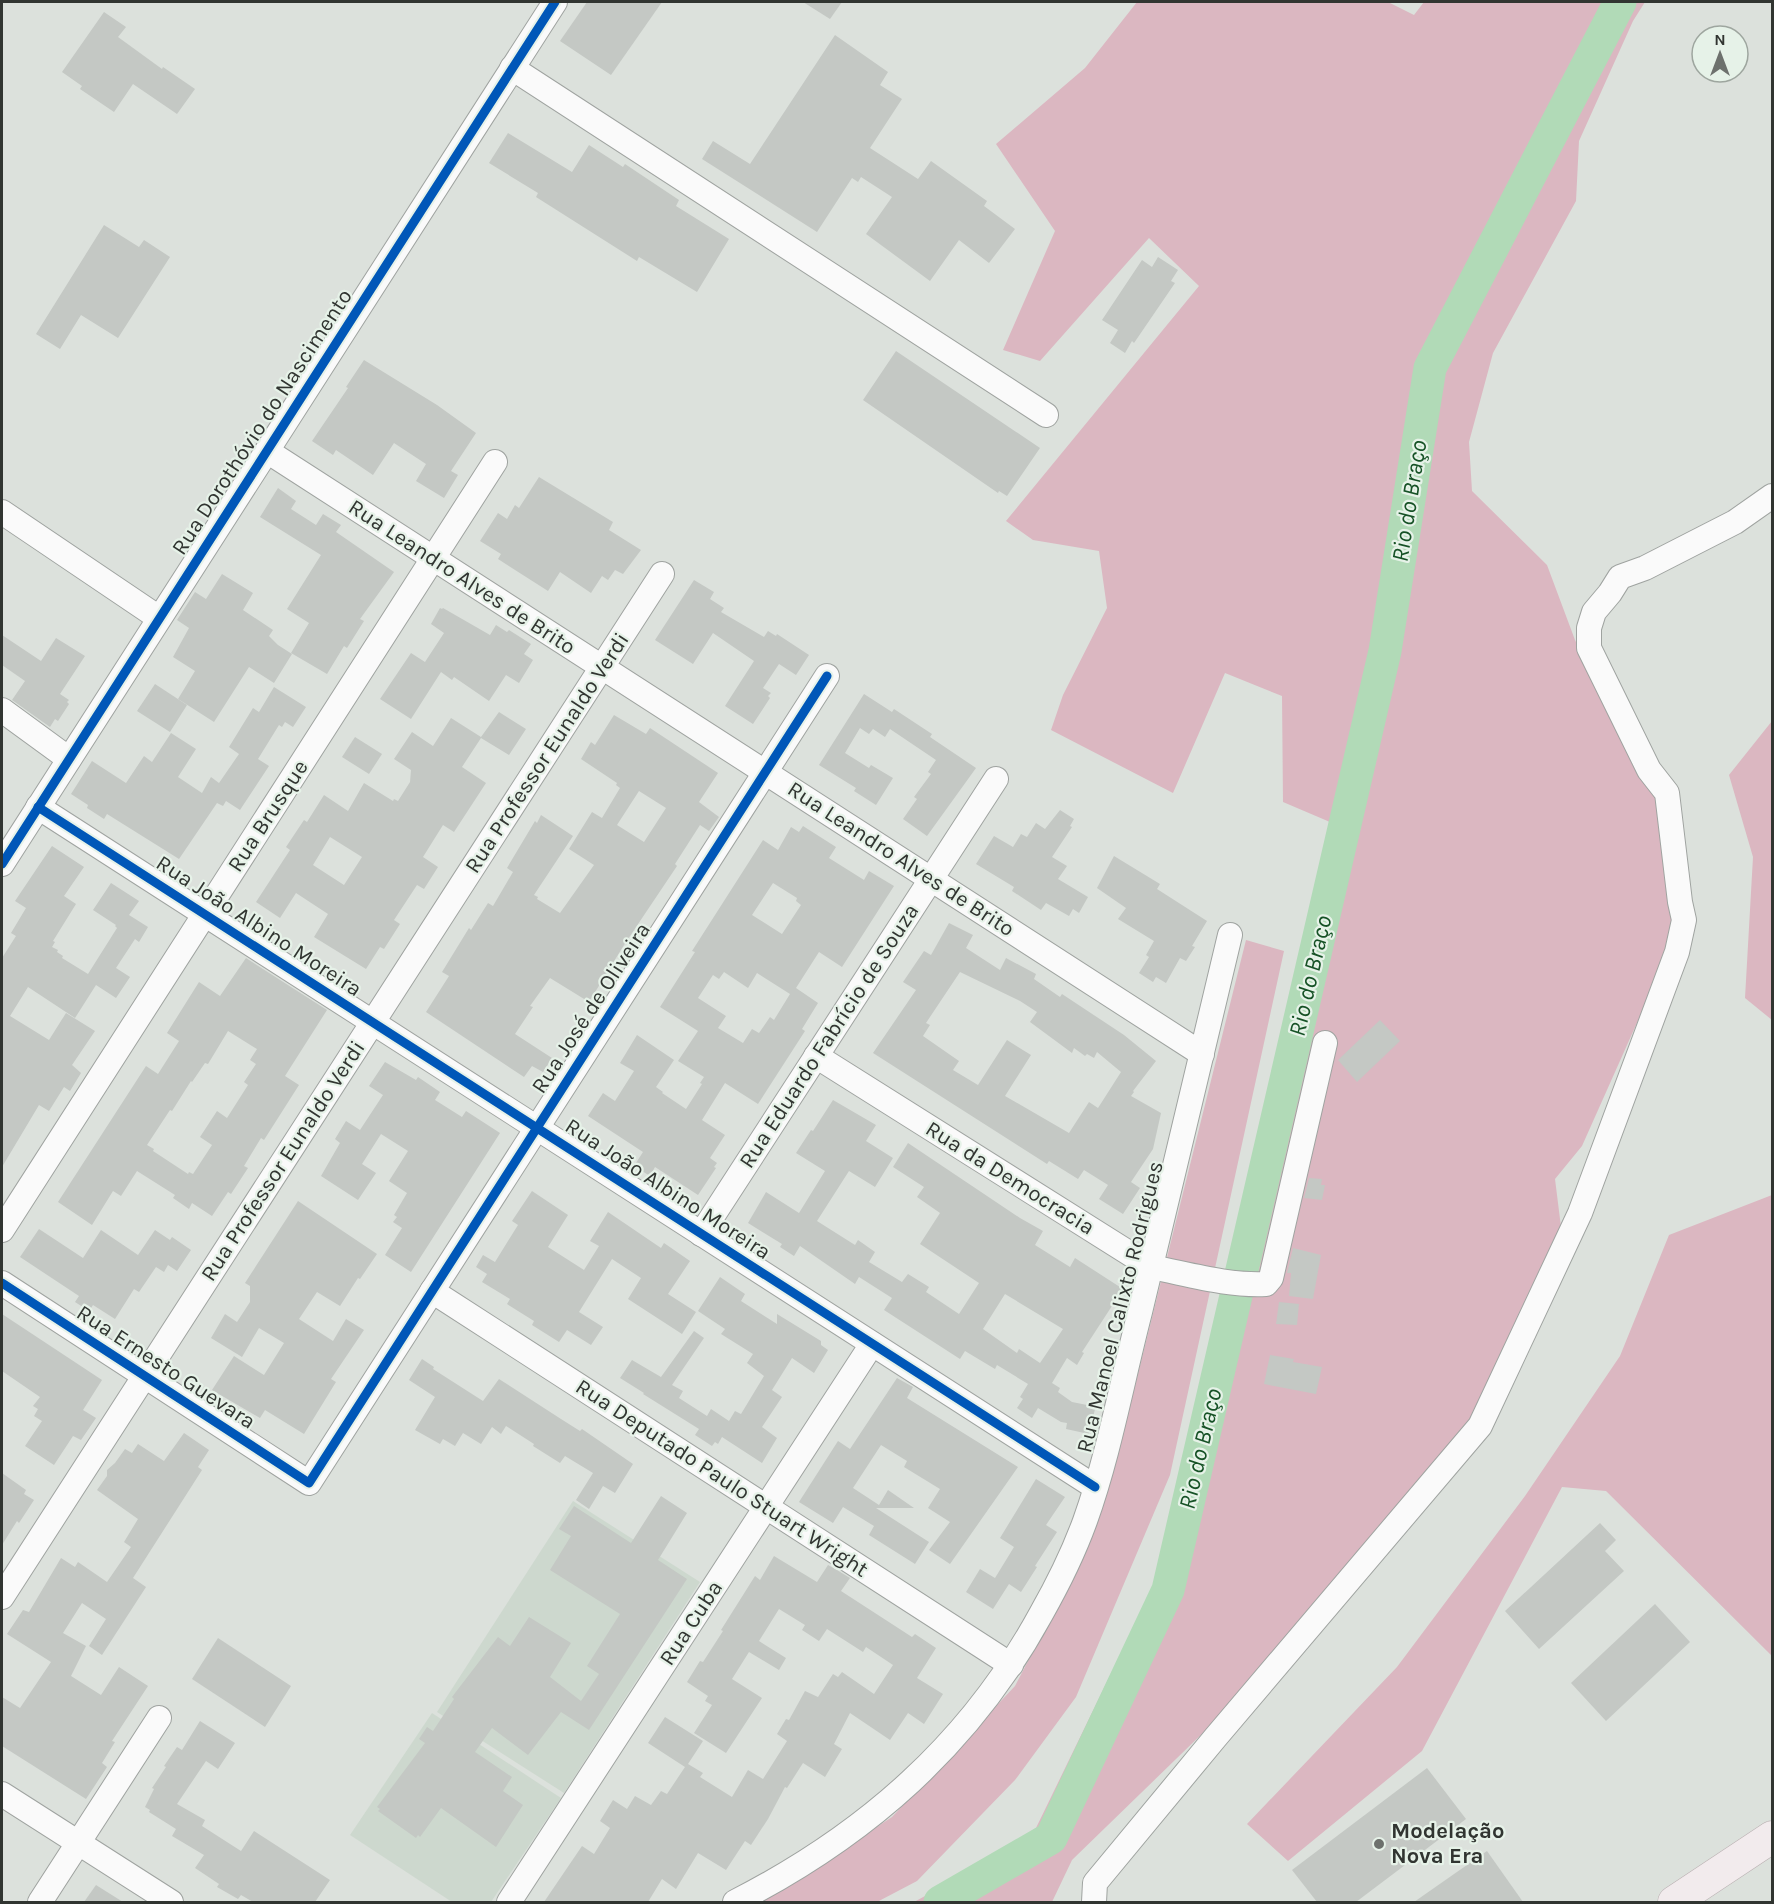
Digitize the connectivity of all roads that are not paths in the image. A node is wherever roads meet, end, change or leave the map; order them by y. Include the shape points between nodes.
1 (555, 2) edge
2 (512, 69) junction
3 (1046, 415) dead end
4 (267, 451) junction
5 (495, 462) dead end
6 (1773, 496) edge
7 (2, 512) edge
8 (433, 558) junction
9 (662, 574) dead end
10 (159, 618) junction
11 (602, 667) junction
12 (827, 676) dead end
13 (2, 710) edge
14 (69, 759) junction
15 (765, 772) junction
16 (996, 779) dead end
17 (38, 807) junction
18 (2, 864) edge
19 (931, 879) junction
20 (204, 914) junction
21 (1230, 935) dead end
22 (373, 1022) junction
23 (1325, 1043) dead end
24 (1202, 1054) junction
25 (816, 1056) junction
26 (537, 1128) junction
27 (2, 1230) edge
28 (701, 1234) junction
29 (1151, 1267) junction
30 (2, 1283) edge
31 (432, 1291) junction
32 (872, 1344) junction
33 (144, 1376) junction
34 (309, 1483) joint
35 (1095, 1487) junction
36 (766, 1506) junction
37 (2, 1596) edge
38 (1011, 1665) junction
39 (159, 1718) dead end
40 (2, 1794) edge
41 (1773, 1837) edge
42 (78, 1843) junction
43 (1773, 1860) edge
44 (40, 1902) edge
45 (171, 1902) edge
46 (509, 1902) edge
47 (735, 1902) edge
48 (1094, 1902) edge
49 (1674, 1902) edge
50 (1708, 1902) edge

1 - 2 street, Rua Dorothóvio do Nascimento
2 - 3 street
2 - 4 street, Rua Dorothóvio do Nascimento
4 - 8 street, Rua Leandro Alves de Brito
4 - 10 street, Rua Dorothóvio do Nascimento
5 - 8 street, Rua Brusque
6 - 48 street via 1735,522 1620,577 1594,612 1589,648 1649,770 1667,793 1684,920 1677,952 1580,1213 1480,1426 1095,1883
7 - 10 street
8 - 11 street, Rua Leandro Alves de Brito
8 - 20 street, Rua Brusque
9 - 11 street, Rua Professor Eunaldo Verdi
10 - 14 street, Rua Dorothóvio do Nascimento
11 - 15 street, Rua Leandro Alves de Brito
11 - 22 street, Rua Professor Eunaldo Verdi
12 - 15 street, Rua José de Oliveira
13 - 14 street
14 - 17 street, Rua Dorothóvio do Nascimento
15 - 19 street, Rua Leandro Alves de Brito
15 - 26 street, Rua José de Oliveira
16 - 19 street, Rua Eduardo Fabrício de Souza
17 - 18 street, Rua Dorothóvio do Nascimento
17 - 20 street, Rua João Albino Moreira
19 - 24 street, Rua Leandro Alves de Brito
19 - 25 street, Rua Eduardo Fabrício de Souza
20 - 22 street, Rua João Albino Moreira
20 - 27 street, Rua Brusque
21 - 24 street, Rua Manoel Calixto Rodrigues
22 - 26 street, Rua João Albino Moreira
22 - 33 street, Rua Professor Eunaldo Verdi
23 - 29 street, Rua da Democracia via 1266,1284 1211,1279
24 - 29 street, Rua Manoel Calixto Rodrigues
25 - 28 street, Rua Eduardo Fabrício de Souza
25 - 29 street, Rua da Democracia
26 - 28 street, Rua João Albino Moreira
26 - 31 street, Rua José de Oliveira
28 - 32 street, Rua João Albino Moreira
29 - 35 street, Rua Manoel Calixto Rodrigues
30 - 33 street, Rua Ernesto Guevara
31 - 34 street, Rua José de Oliveira
31 - 36 street, Rua Deputado Paulo Stuart Wright
32 - 35 street, Rua João Albino Moreira
32 - 36 street, Rua Cuba
33 - 34 street, Rua Ernesto Guevara
33 - 37 street, Rua Professor Eunaldo Verdi
35 - 38 street, Rua Manoel Calixto Rodrigues via 1061,1577
36 - 38 street, Rua Deputado Paulo Stuart Wright
36 - 46 street, Rua Cuba
38 - 47 street, Rua Manoel Calixto Rodrigues via 954,1738 893,1799 813,1859
39 - 42 street
40 - 42 street
41 - 49 main road
42 - 44 street
42 - 45 street
43 - 50 main road

